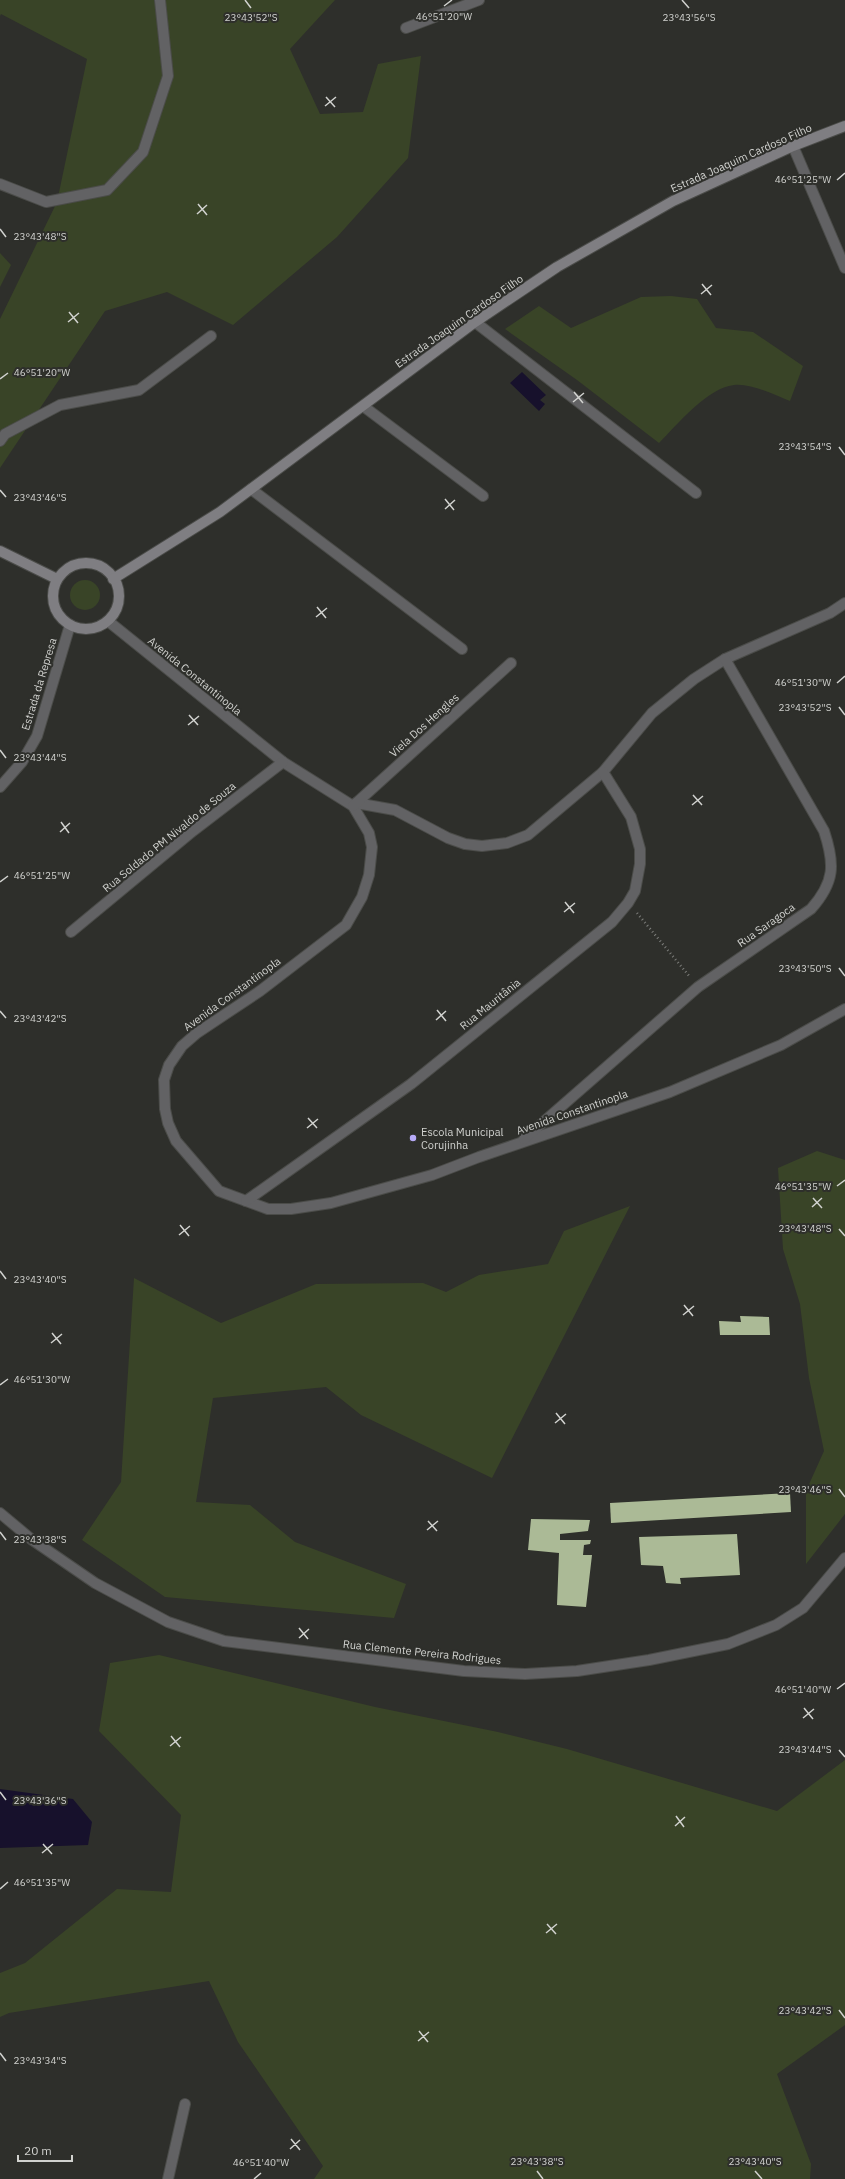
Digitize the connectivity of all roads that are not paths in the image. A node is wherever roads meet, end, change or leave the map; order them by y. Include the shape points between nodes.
1 (160, 0) edge
2 (479, 0) edge
3 (406, 28) dead end
4 (845, 126) edge
5 (793, 146) junction
6 (0, 184) edge
7 (845, 268) edge
8 (475, 322) junction
9 (211, 336) dead end
10 (363, 406) junction
11 (0, 441) edge
12 (251, 489) junction
13 (696, 493) dead end
14 (483, 496) dead end
15 (0, 551) edge
16 (57, 579) junction
17 (113, 579) junction
18 (845, 603) edge
19 (108, 621) junction
20 (70, 625) junction
21 (462, 649) dead end
22 (725, 659) junction
23 (511, 663) dead end
24 (283, 762) junction
25 (603, 772) junction
26 (0, 787) edge
27 (354, 804) junction
28 (71, 932) dead end
29 (845, 1009) edge
30 (519, 1143) junction
31 (246, 1201) junction
32 (0, 1513) edge
33 (845, 1558) edge
34 (185, 2104) dead end
35 (168, 2179) edge

1 - 6 street via 168,76 143,152 107,190 46,202
2 - 3 street
4 - 5 street, Estrada Joaquim Cardoso Filho
5 - 7 street
5 - 8 street, Estrada Joaquim Cardoso Filho via 673,201 627,226 557,267
8 - 10 street, Estrada Joaquim Cardoso Filho
8 - 13 street
9 - 11 street via 139,390 60,405 5,434
10 - 12 street, Estrada Joaquim Cardoso Filho
10 - 14 street
12 - 17 street, Estrada Joaquim Cardoso Filho via 220,512
12 - 21 street
15 - 16 street
16 - 17 street via 71,566 88,563 104,568
16 - 20 street via 53,593 55,607
17 - 19 street via 118,585 120,595 115,614
18 - 22 street via 830,613
19 - 20 street via 92,629
19 - 24 street, Avenida Constantinopla
20 - 26 street, Estrada da Represa via 37,736 22,762
22 - 25 street via 657,708
22 - 30 street, Rua Saragoca via 824,831 831,852 832,868 828,884 811,908 698,986
23 - 27 street, Viela Dos Hengles
24 - 27 street, Avenida Constantinopla
24 - 28 street, Rua Soldado PM Nivaldo de Souza via 193,831
25 - 27 street via 528,835 507,843 482,846 448,838 395,810
25 - 31 street, Rua Mauritânia via 631,817 640,849 638,879 628,903 612,922 411,1084
27 - 31 street, Avenida Constantinopla via 369,833 372,847 369,875 355,912 346,925 260,991 182,1046 169,1065 164,1080 164,1108 176,1141 219,1191
29 - 30 street, Avenida Constantinopla via 781,1044 670,1092
30 - 31 street, Avenida Constantinopla via 432,1175 331,1203 291,1209 268,1209
32 - 33 street, Rua Clemente Pereira Rodrigues via 31,1539 95,1583 168,1622 224,1641 464,1671 525,1674 577,1671 728,1644 776,1625 803,1608
34 - 35 street

